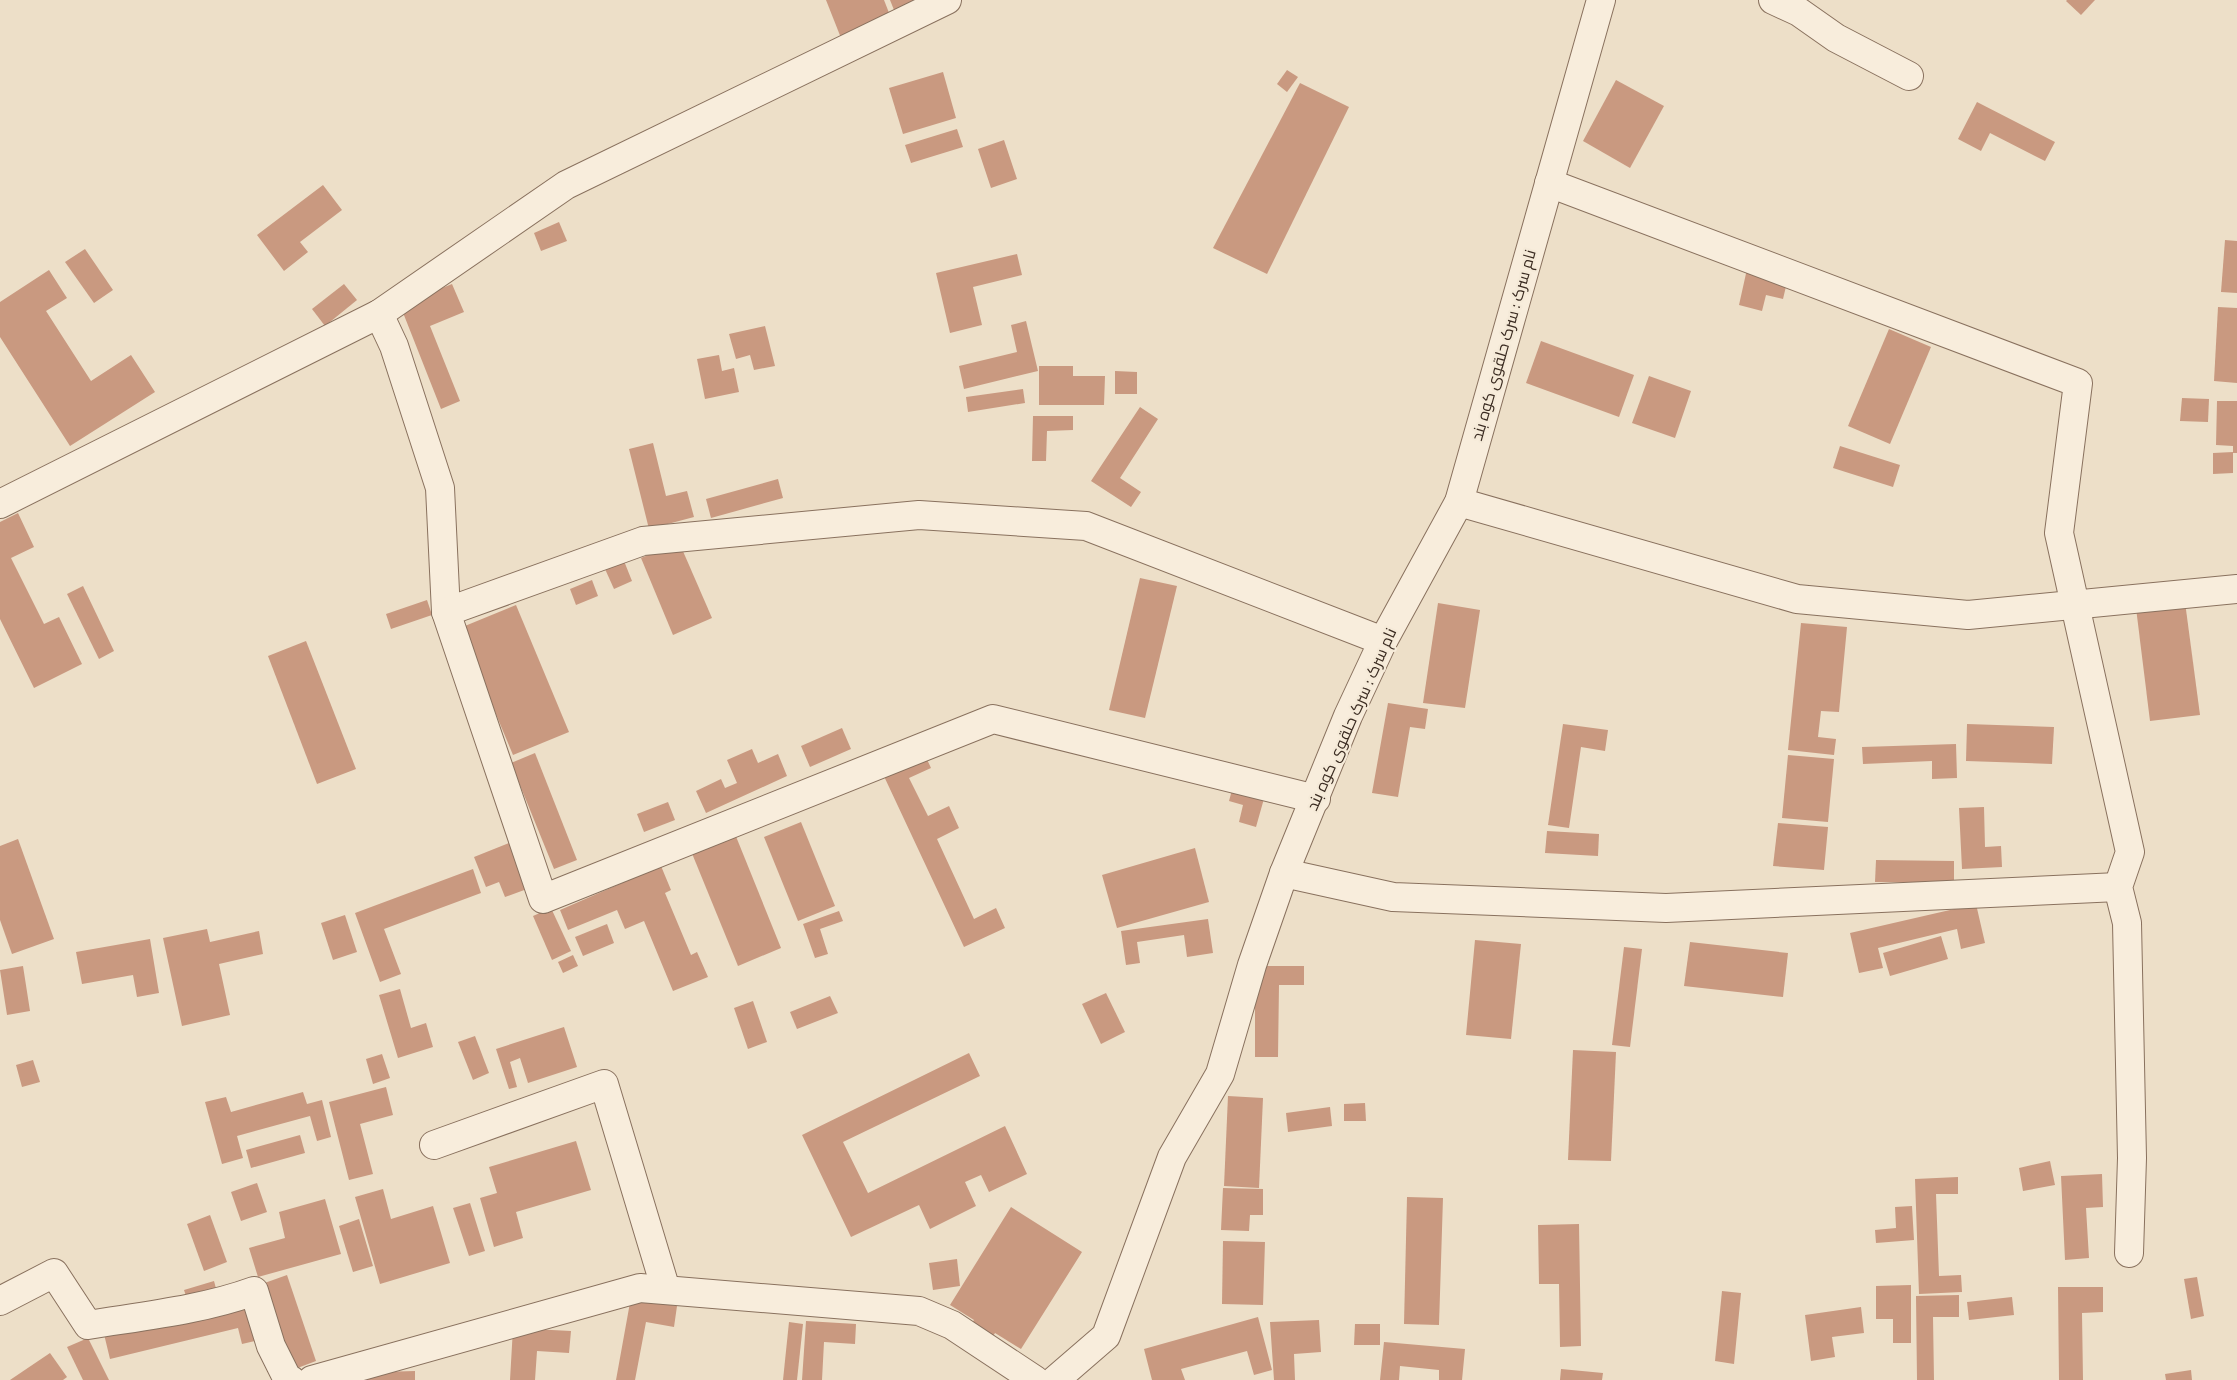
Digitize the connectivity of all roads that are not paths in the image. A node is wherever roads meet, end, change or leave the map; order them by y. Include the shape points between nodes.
1 (947, 0) edge
2 (1601, 0) edge
3 (1773, 0) edge
4 (1909, 76) dead end
5 (1549, 183) junction
6 (379, 314) junction
7 (1459, 502) junction
8 (0, 504) edge
9 (2237, 589) edge
10 (2075, 604) junction
11 (446, 612) junction
12 (1383, 641) junction
13 (1316, 799) junction
14 (1284, 873) junction
15 (2118, 887) junction
16 (434, 1144) dead end
17 (2130, 1254) dead end
18 (666, 1290) junction
19 (0, 1301) edge
20 (291, 1380) edge
21 (312, 1380) edge
22 (1034, 1380) edge
23 (1055, 1380) edge

1 - 6 street via 566,186
2 - 5 street, نام سرک : سرک حلقوی کوه بند
3 - 4 street
5 - 7 street, نام سرک : سرک حلقوی کوه بند
5 - 10 street via 2078,383 2059,533
6 - 8 street
6 - 11 street via 394,346 440,488
7 - 10 street via 1797,599 1968,616
7 - 12 street, نام سرک : سرک حلقوی کوه بند
9 - 10 street
10 - 15 street via 2130,852
11 - 12 street via 643,541 919,515 1086,526
11 - 13 street via 543,899 993,719
12 - 13 street, نام سرک : سرک حلقوی کوه بند via 1348,716
13 - 14 street, نام سرک : سرک حلقوی کوه بند
14 - 15 street via 1394,897 1666,908
14 - 23 street, نام سرک : سرک حلقوی کوه بند via 1252,965 1220,1074 1172,1157 1106,1336
15 - 17 street via 2127,923 2132,1158
16 - 18 street via 604,1084
18 - 21 street via 640,1288
18 - 22 street via 919,1312 952,1325
19 - 20 street via 54,1274 88,1325 164,1313 254,1291 271,1346

